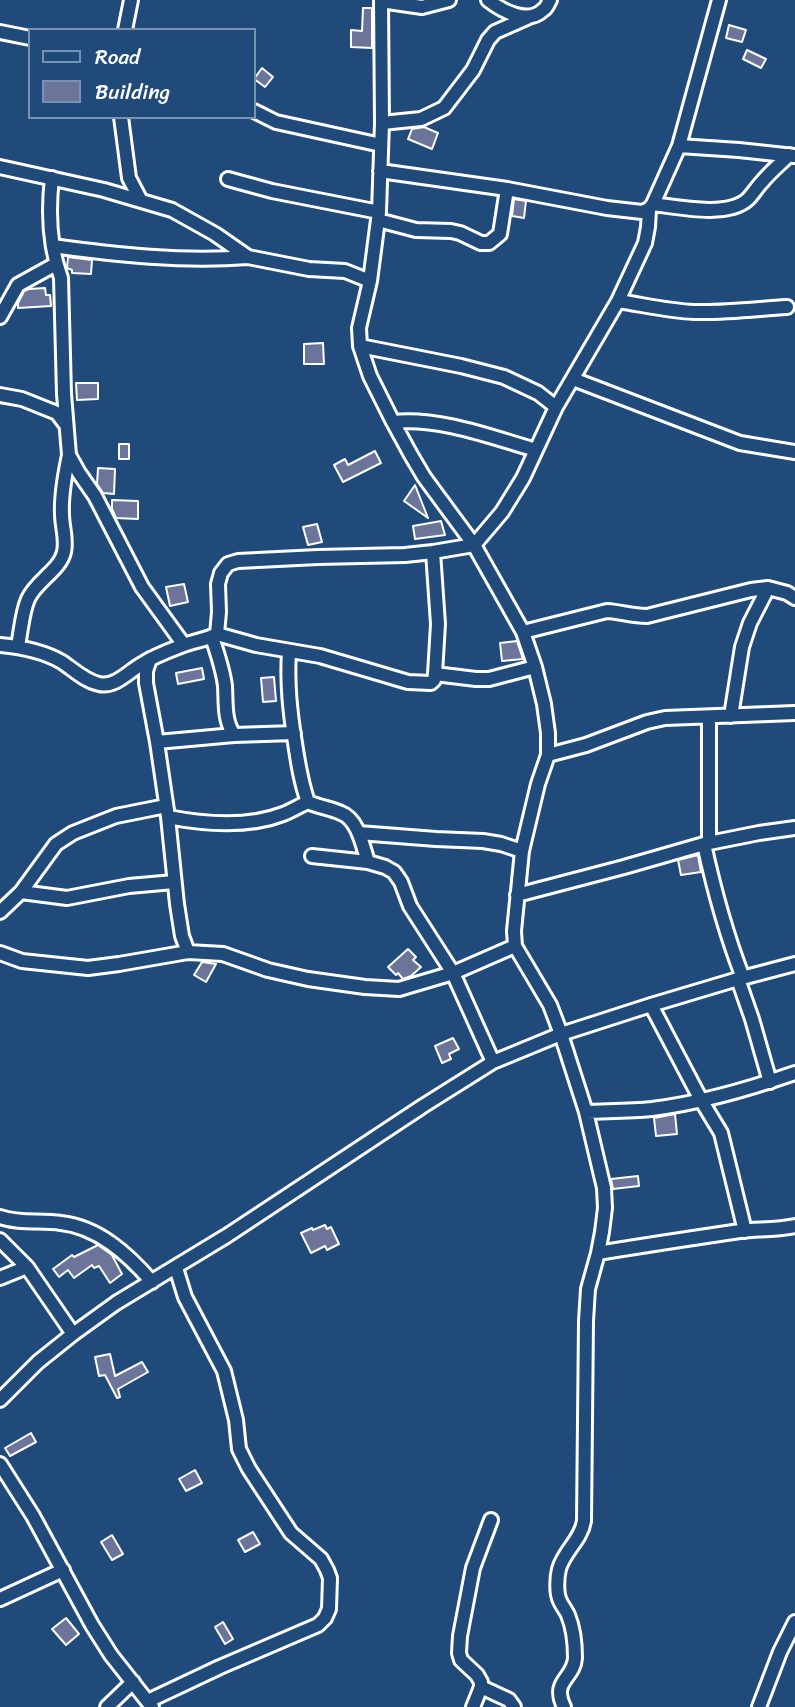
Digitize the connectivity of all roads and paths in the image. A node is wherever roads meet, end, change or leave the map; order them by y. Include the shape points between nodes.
1 (131, 0) edge
2 (449, 0) edge
3 (488, 0) edge
4 (550, 0) edge
5 (719, 0) edge
6 (386, 1) edge
7 (529, 17) junction
8 (125, 28) edge
9 (0, 32) edge
10 (28, 38) edge
11 (256, 112) edge
12 (121, 119) edge
13 (382, 123) junction
14 (381, 145) junction
15 (679, 146) junction
16 (792, 156) edge
17 (0, 167) edge
18 (380, 171) junction
19 (52, 178) junction
20 (129, 178) junction
21 (228, 179) dead end
22 (507, 188) junction
23 (123, 195) junction
24 (141, 199) junction
25 (651, 207) junction
26 (379, 216) junction
27 (52, 246) junction
28 (248, 257) junction
29 (56, 264) junction
30 (370, 281) junction
31 (618, 301) junction
32 (788, 307) dead end
33 (0, 317) edge
34 (360, 346) junction
35 (573, 379) junction
36 (0, 395) edge
37 (556, 407) junction
38 (393, 422) junction
39 (66, 425) junction
40 (536, 450) junction
41 (795, 452) edge
42 (69, 455) junction
43 (474, 545) junction
44 (433, 552) junction
45 (768, 588) junction
46 (795, 598) edge
47 (523, 632) junction
48 (215, 636) junction
49 (0, 645) edge
50 (184, 645) junction
51 (18, 646) junction
52 (289, 651) junction
53 (150, 659) junction
54 (535, 667) junction
55 (435, 674) junction
56 (795, 713) edge
57 (731, 716) junction
58 (709, 717) junction
59 (294, 733) junction
60 (234, 735) junction
61 (158, 742) junction
62 (548, 755) junction
63 (308, 802) junction
64 (167, 812) junction
65 (795, 828) edge
66 (359, 833) junction
67 (707, 843) junction
68 (522, 850) junction
69 (312, 856) dead end
70 (368, 862) junction
71 (174, 882) junction
72 (21, 892) junction
73 (517, 895) junction
74 (0, 912) edge
75 (515, 946) junction
76 (188, 952) junction
77 (0, 953) edge
78 (795, 964) edge
79 (453, 973) junction
80 (740, 978) junction
81 (652, 1005) junction
82 (561, 1034) junction
83 (493, 1062) junction
84 (795, 1073) edge
85 (771, 1082) junction
86 (701, 1100) junction
87 (586, 1112) junction
88 (0, 1217) edge
89 (795, 1226) edge
90 (745, 1231) junction
91 (0, 1240) edge
92 (598, 1253) junction
93 (27, 1267) junction
94 (176, 1268) junction
95 (0, 1278) edge
96 (152, 1282) junction
97 (73, 1334) junction
98 (0, 1399) edge
99 (0, 1464) edge
100 (491, 1520) dead end
101 (63, 1570) junction
102 (0, 1599) edge
103 (795, 1622) edge
104 (133, 1682) junction
105 (481, 1687) junction
106 (150, 1704) edge
107 (107, 1707) edge
108 (473, 1707) edge
109 (514, 1707) edge
110 (564, 1707) edge
111 (759, 1707) edge

1 - 8 street
2 - 6 street via 422,7
3 - 7 street via 498,8
4 - 7 street via 543,11
5 - 15 street
6 - 13 street
7 - 13 street via 495,32 474,70 444,108 421,119
9 - 10 street
11 - 14 street via 276,122
12 - 20 street
13 - 14 street
14 - 18 street
15 - 16 street
15 - 25 street
16 - 25 street via 735,206 722,210
17 - 19 street
18 - 22 street
18 - 26 street
19 - 23 street
19 - 27 street
20 - 23 street
20 - 24 street
21 - 26 street
22 - 25 street via 607,208 642,212
22 - 26 street via 500,234 489,243 451,231 416,230
23 - 24 street
24 - 28 street via 196,222
25 - 31 street via 645,243
26 - 30 street
27 - 28 street via 135,256
27 - 29 street
28 - 30 street via 345,271
29 - 33 street via 18,285
29 - 39 street via 62,289
30 - 34 street via 359,328
31 - 32 street via 694,312
31 - 35 street
34 - 37 street via 504,377
34 - 38 street
35 - 37 street
35 - 41 street via 740,443
36 - 39 street via 52,411
37 - 40 street
38 - 40 street via 441,424
38 - 43 street via 424,477
39 - 42 street
40 - 43 street via 502,512
42 - 50 street via 142,586
42 - 51 street via 62,506 65,550 29,597
43 - 44 street
43 - 47 street
44 - 48 street via 228,564 218,584
44 - 55 street via 438,624
45 - 46 street
45 - 47 street via 648,616 607,611
45 - 57 street via 741,647
47 - 54 street
48 - 50 street
48 - 52 street
48 - 60 street via 227,721
49 - 51 street
50 - 53 street
51 - 53 street via 50,656 101,685 115,682
52 - 55 street via 415,683 431,683
52 - 59 street
53 - 61 street via 146,683
54 - 55 street via 489,679
54 - 62 street
56 - 57 street
57 - 58 street
58 - 62 street via 648,722
58 - 67 street
59 - 60 street
59 - 63 street
60 - 61 street
61 - 64 street
62 - 68 street
63 - 64 street via 262,820 218,824 192,822
63 - 66 street via 343,813
64 - 71 street
64 - 72 street via 116,816 73,833 56,844
65 - 67 street
66 - 68 street via 484,841
66 - 70 street
67 - 73 street
67 - 80 street via 715,893
68 - 73 street
69 - 70 street
70 - 79 street via 394,872
71 - 72 street via 67,898
71 - 76 street
72 - 74 street
73 - 75 street
75 - 79 street
75 - 82 street via 550,1005
76 - 77 street via 88,968 22,961
76 - 79 street via 223,954 268,970 365,987 399,989
78 - 80 street
79 - 83 street
80 - 81 street
80 - 85 street
81 - 82 street
81 - 86 street
82 - 83 street
82 - 87 street
83 - 94 street
84 - 85 street
85 - 86 street
86 - 87 street via 653,1109
86 - 90 street via 725,1144
87 - 92 street via 604,1188
88 - 96 street via 60,1222 91,1231
89 - 90 street
90 - 92 street
91 - 93 street
92 - 110 street via 588,1289 586,1321 583,1526 558,1572 558,1596 569,1618 575,1658 559,1691
93 - 95 street
93 - 97 street
94 - 96 street
94 - 106 street via 224,1371 239,1449 291,1533 321,1559 330,1578 330,1609 318,1625 220,1667
96 - 97 street
97 - 98 street
99 - 101 street
100 - 105 street via 473,1568 460,1636 461,1660 479,1677
101 - 102 street
101 - 104 street via 92,1625
103 - 111 street
104 - 106 street
104 - 107 street
105 - 108 street
105 - 109 street

